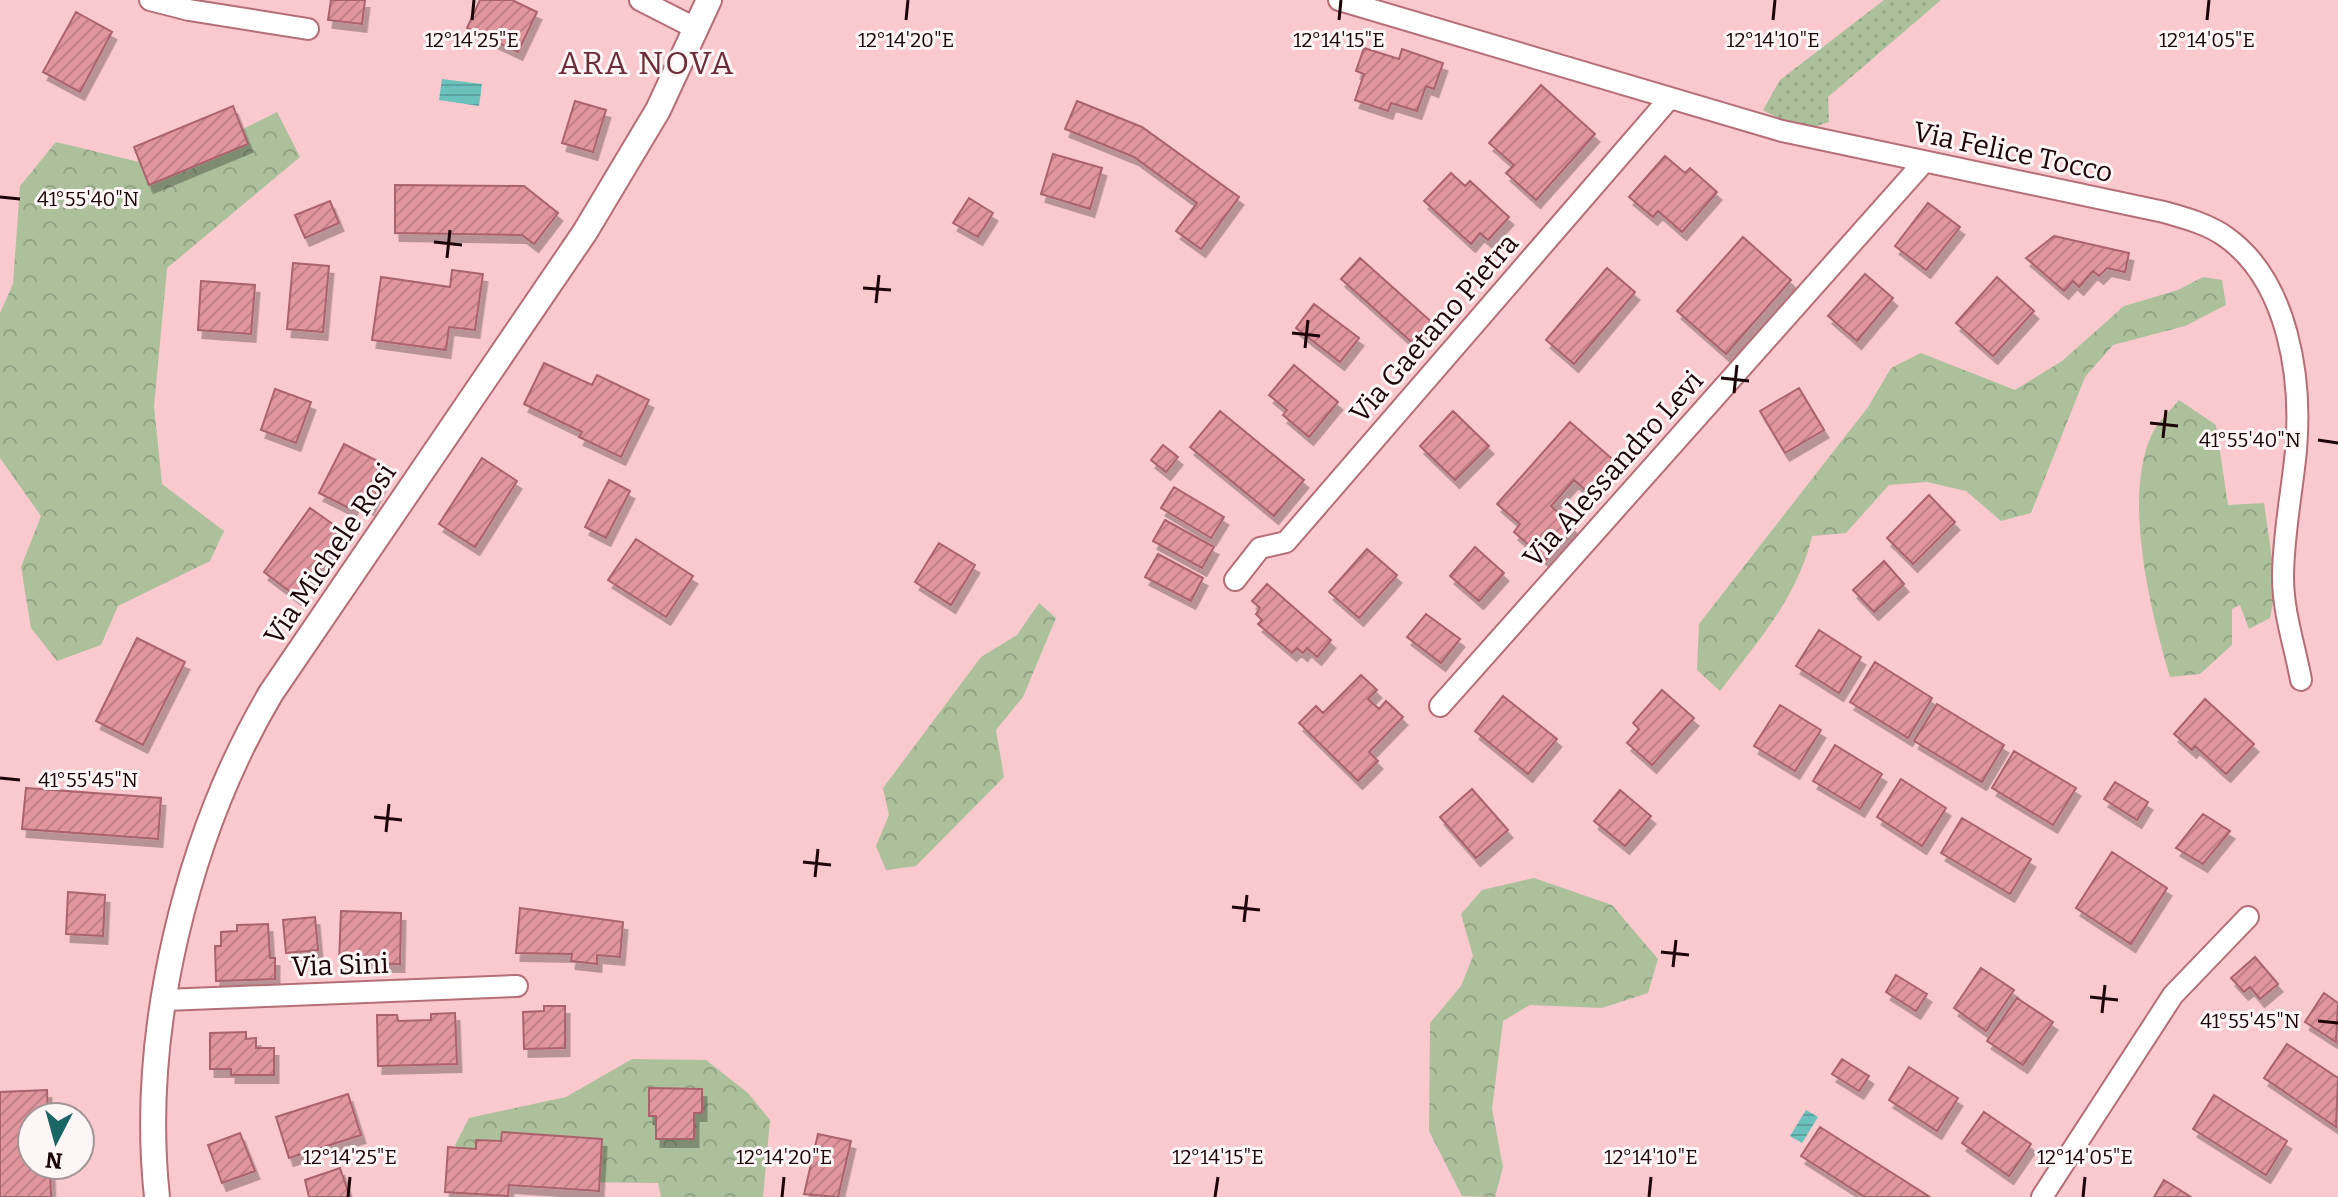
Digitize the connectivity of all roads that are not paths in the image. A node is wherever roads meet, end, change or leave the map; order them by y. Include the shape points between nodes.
1 (150, 0) edge
2 (640, 0) edge
3 (709, 0) edge
4 (1339, 0) edge
5 (308, 29) dead end
6 (697, 29) junction
7 (1669, 99) junction
8 (1924, 162) junction
9 (1235, 580) dead end
10 (2301, 680) dead end
11 (1440, 706) dead end
12 (2248, 917) dead end
13 (517, 986) dead end
14 (165, 1000) junction
15 (157, 1197) edge
16 (2042, 1197) edge

1 - 5 street
2 - 6 street
3 - 6 street, Via Michele Rosi
4 - 7 street, Via Felice Tocco
6 - 14 street, Via Michele Rosi via 658,110 585,232 271,693 241,746 195,866
7 - 8 street, Via Felice Tocco via 1810,138
7 - 9 street, Via Gaetano Pietra via 1286,542 1260,548
8 - 10 street, Via Felice Tocco via 2186,218 2223,235 2255,266 2286,333 2295,390 2296,448 2283,582
8 - 11 street, Via Alessandro Levi
12 - 16 street via 2173,995
13 - 14 street, Via Sini
14 - 15 street, Via Michele Rosi via 154,1124

